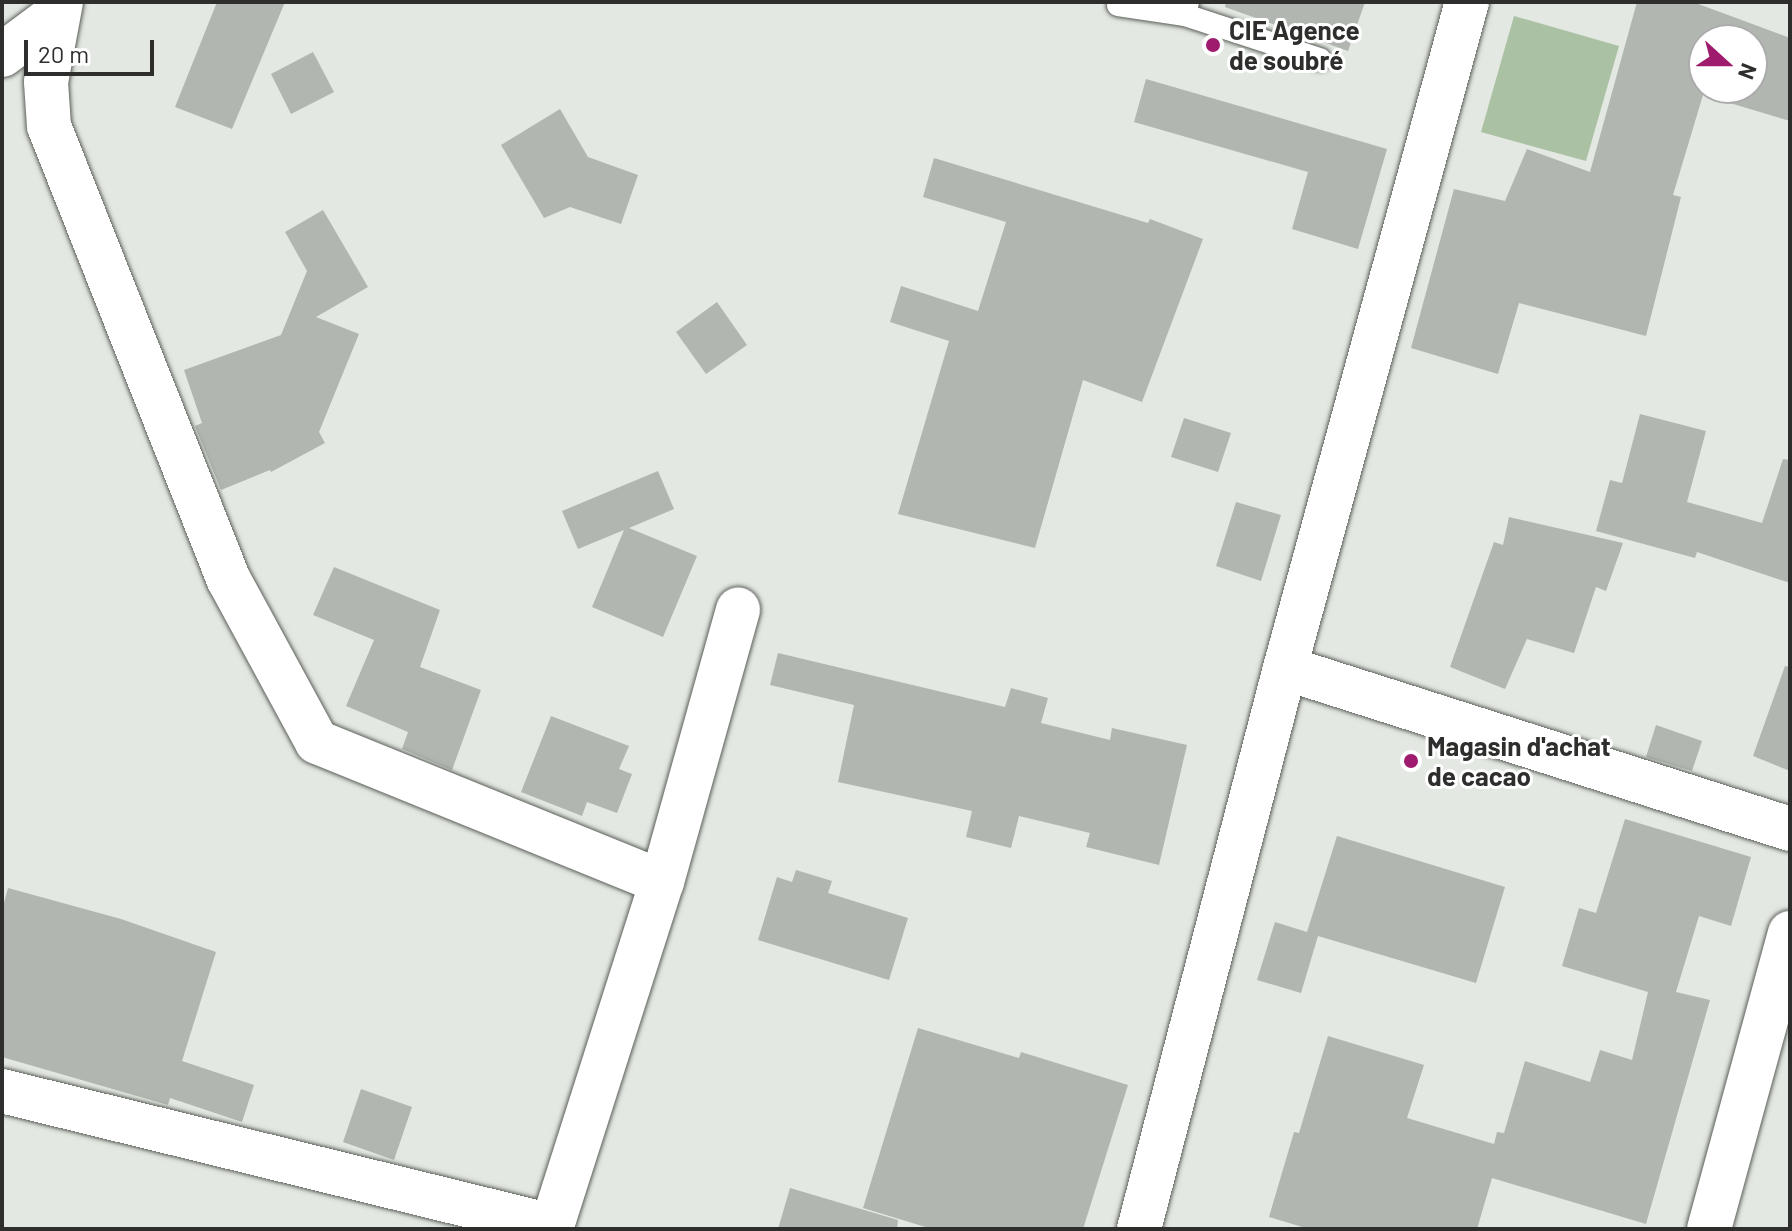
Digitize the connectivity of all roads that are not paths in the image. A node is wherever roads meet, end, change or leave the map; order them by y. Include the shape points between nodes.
1 (1467, 2) edge
2 (1118, 5) dead end
3 (59, 8) edge
4 (1186, 8) edge
5 (2, 55) edge
6 (1320, 59) dead end
7 (738, 609) dead end
8 (1285, 668) junction
9 (1790, 829) edge
10 (662, 882) junction
11 (1790, 933) edge
12 (2, 1091) edge
13 (552, 1227) edge
14 (1139, 1229) edge
15 (1709, 1229) edge

1 - 8 street
2 - 4 lane
3 - 5 street
3 - 10 street via 46,82 49,126 229,580 317,742
4 - 6 lane
7 - 10 street
8 - 9 street
8 - 14 street
10 - 13 street
11 - 15 street
12 - 13 street

